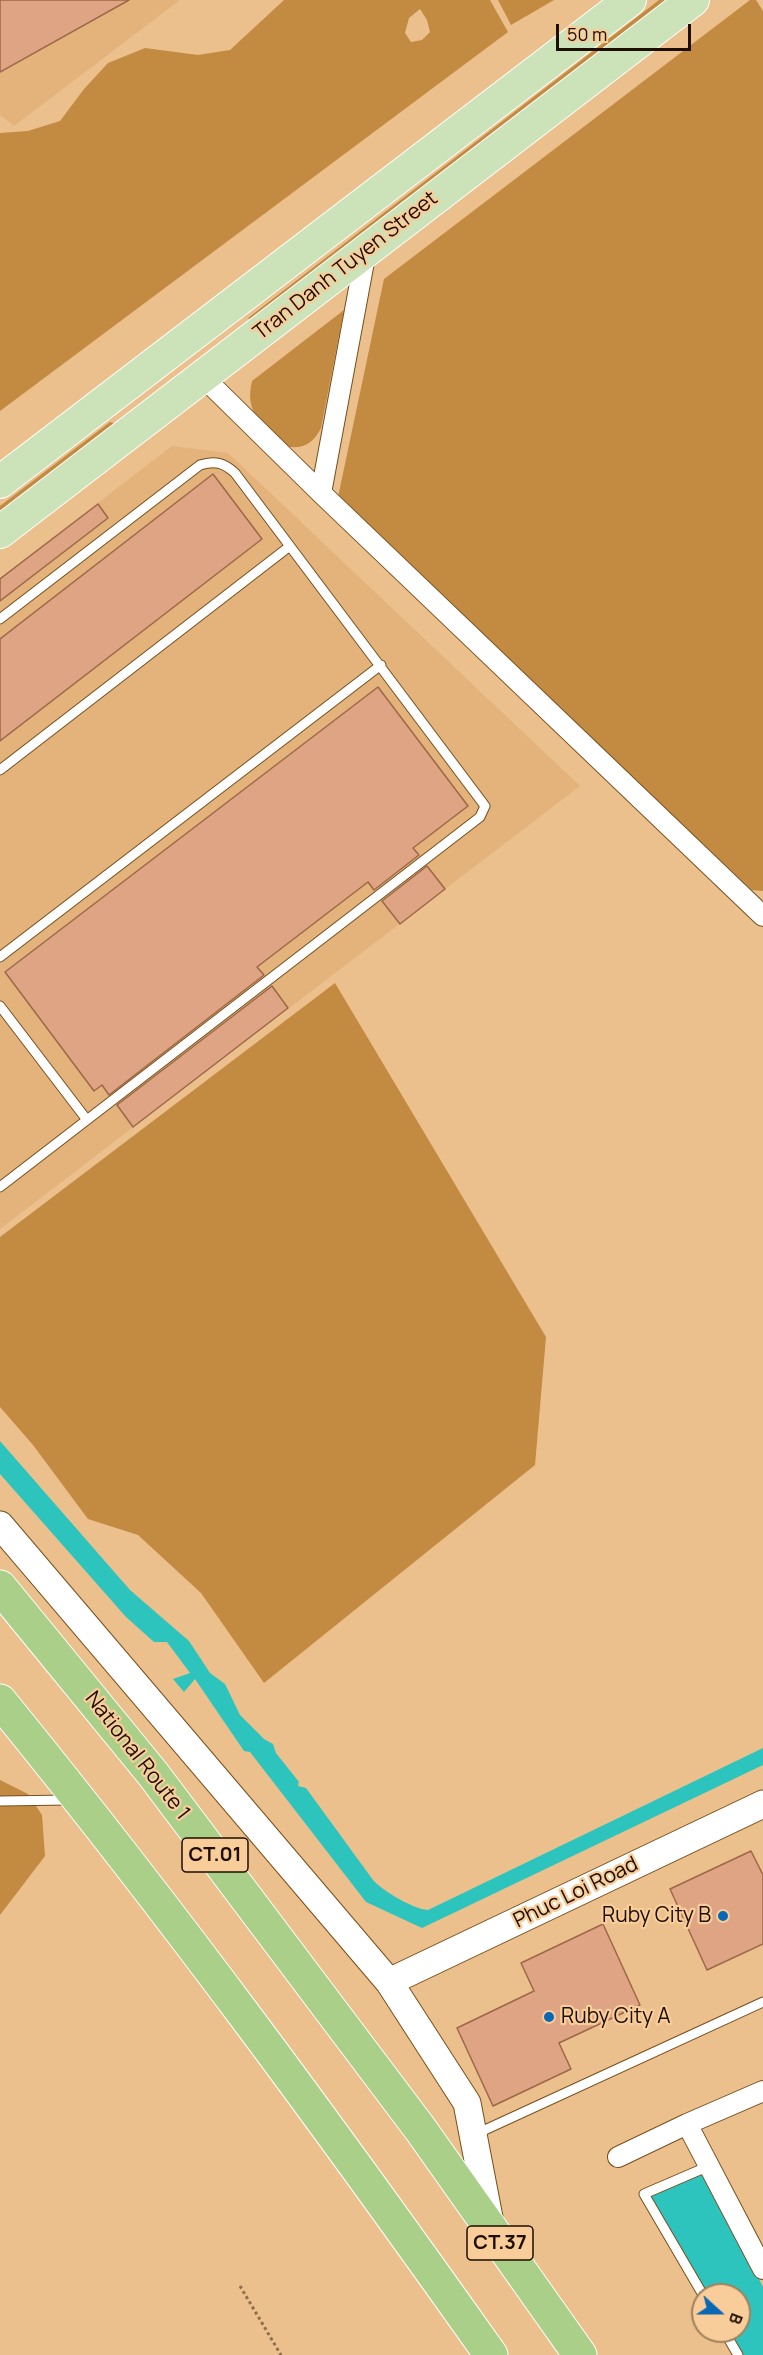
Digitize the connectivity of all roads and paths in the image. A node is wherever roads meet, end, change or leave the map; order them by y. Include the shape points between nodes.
1 (630, 0) edge
2 (693, 0) edge
3 (366, 251) junction
4 (177, 347) junction
5 (203, 376) junction
6 (0, 482) edge
7 (321, 493) junction
8 (0, 532) edge
9 (290, 546) junction
10 (0, 619) edge
11 (381, 664) junction
12 (0, 770) edge
13 (761, 913) edge
14 (0, 957) edge
15 (0, 1006) edge
16 (87, 1120) junction
17 (0, 1187) edge
18 (0, 1525) edge
19 (0, 1587) edge
20 (0, 1701) edge
21 (80, 1800) junction
22 (0, 1801) edge
23 (763, 1804) edge
24 (389, 1982) junction
25 (763, 2002) edge
26 (763, 2091) edge
27 (687, 2124) junction
28 (421, 2130) joint
29 (474, 2136) junction
30 (618, 2157) dead end
31 (709, 2166) junction
32 (492, 2231) junction
33 (763, 2269) edge
34 (696, 2283) edge
35 (240, 2286) dead end
36 (281, 2355) edge
37 (491, 2355) edge
38 (580, 2355) edge

1 - 4 main road, Tran Danh Tuyen Street
2 - 3 main road, Tran Danh Tuyen Street
3 - 5 main road, Tran Danh Tuyen Street
3 - 7 street
4 - 5 main road
4 - 6 main road, Tran Danh Tuyen Street
5 - 7 street
5 - 8 main road, Tran Danh Tuyen Street
7 - 13 street
9 - 10 lane via 235,473 225,464 211,462 200,465
9 - 11 lane
9 - 12 lane
11 - 14 lane
11 - 16 lane via 483,800 484,812
15 - 16 lane
16 - 17 lane
18 - 24 main road
19 - 28 highway, National Route 1 / CT.01 via 153,1774
20 - 21 highway
21 - 22 lane
21 - 37 highway via 362,2173
23 - 24 main road, Phuc Loi Road
24 - 29 main road via 468,2103
25 - 29 lane
26 - 27 street
27 - 30 street
27 - 31 street
28 - 32 highway, CT.37
29 - 32 main road
31 - 33 street
31 - 34 lane via 644,2193
32 - 38 highway, CT.37
35 - 36 path

